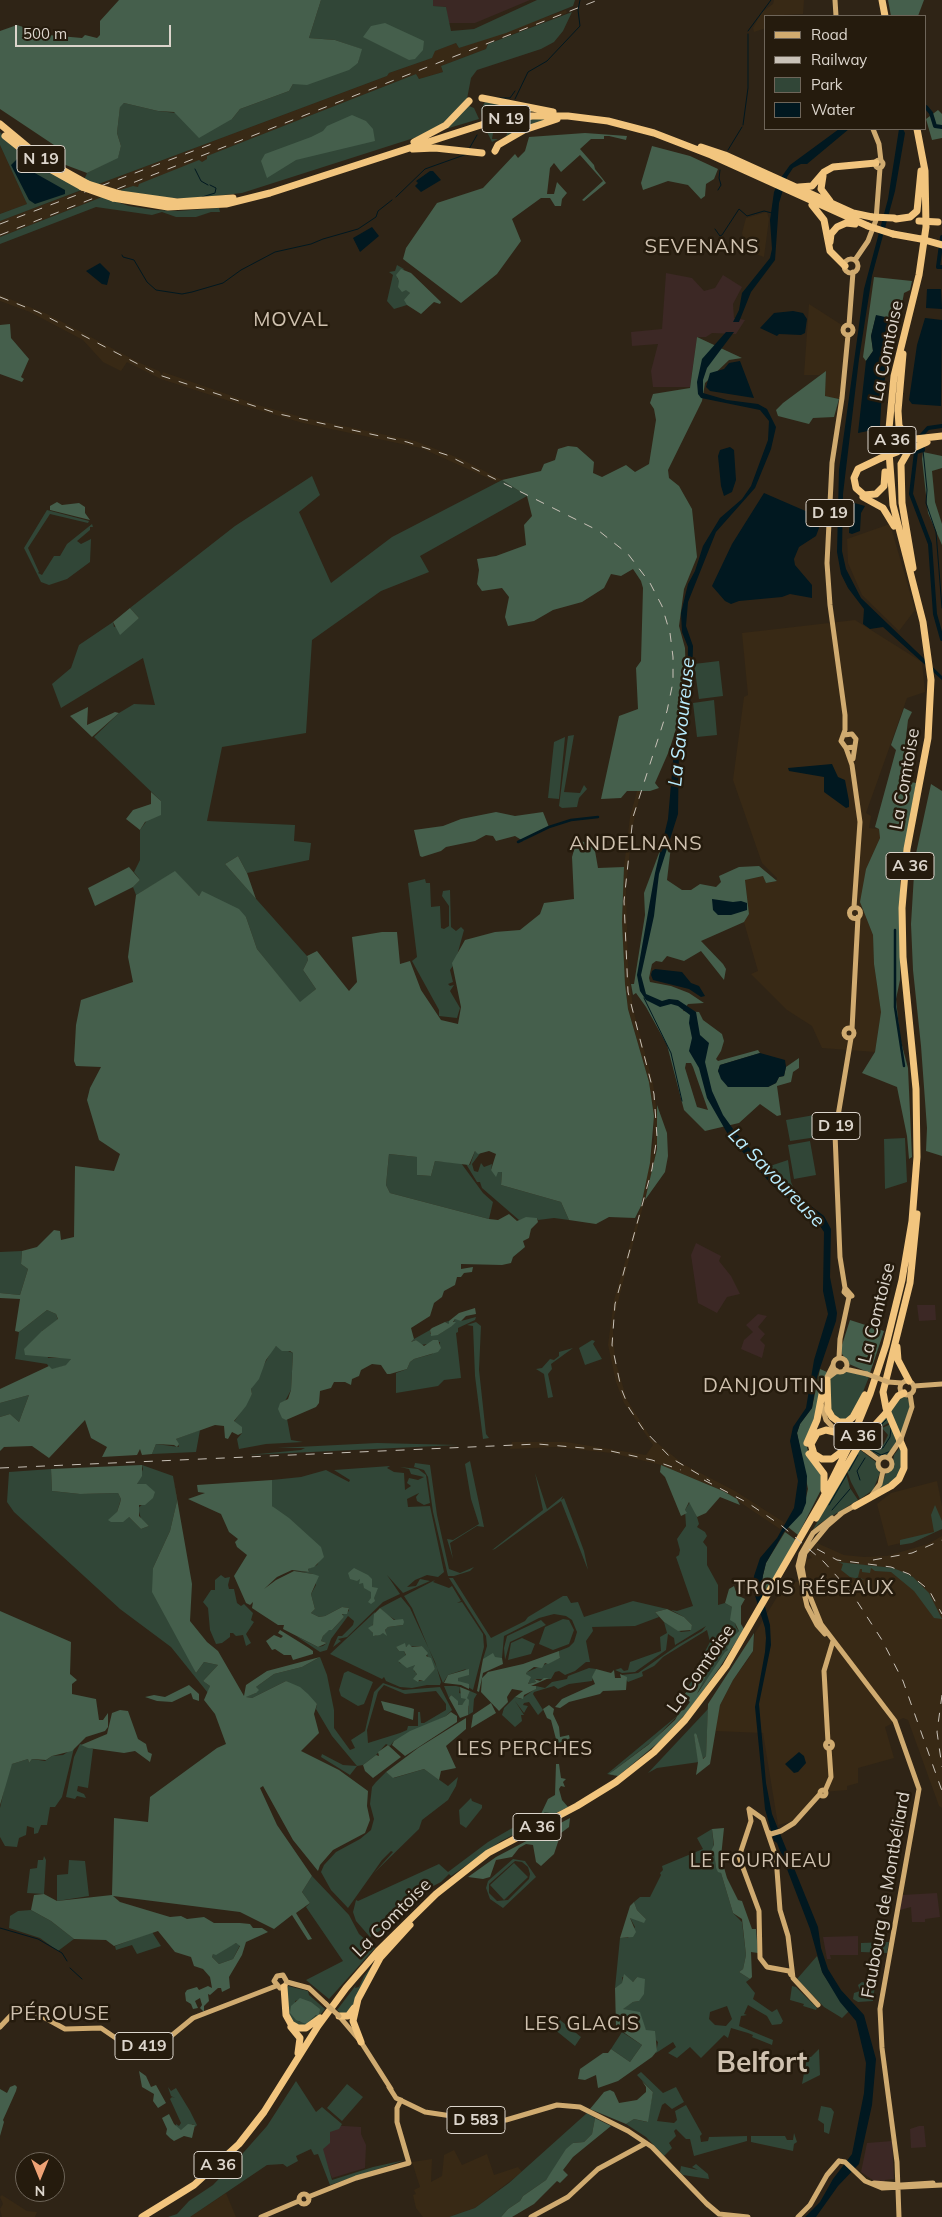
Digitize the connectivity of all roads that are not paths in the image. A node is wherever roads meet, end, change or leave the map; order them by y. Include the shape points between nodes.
1 (835, 0) edge
2 (878, 0) edge
3 (882, 0) edge
4 (836, 15) edge
5 (881, 15) edge
6 (885, 15) edge
7 (482, 98) dead end
8 (469, 101) dead end
9 (556, 112) junction
10 (594, 118) junction
11 (0, 124) edge
12 (0, 130) edge
13 (874, 130) edge
14 (919, 130) edge
15 (411, 143) junction
16 (495, 151) dead end
17 (394, 152) junction
18 (482, 153) dead end
19 (878, 164) junction
20 (771, 179) junction
21 (85, 185) junction
22 (792, 188) junction
23 (221, 203) junction
24 (843, 209) junction
25 (895, 218) junction
26 (940, 223) edge
27 (869, 224) junction
28 (893, 232) junction
29 (942, 243) edge
30 (849, 262) junction
31 (852, 272) junction
32 (903, 354) junction
33 (894, 376) junction
34 (942, 437) edge
35 (914, 443) junction
36 (881, 457) junction
37 (905, 557) junction
38 (913, 568) junction
39 (845, 715) junction
40 (852, 734) junction
41 (844, 735) junction
42 (854, 747) junction
43 (846, 748) junction
44 (852, 765) junction
45 (856, 908) junction
46 (856, 918) junction
47 (917, 1214) junction
48 (908, 1250) junction
49 (900, 1325) junction
50 (838, 1358) junction
51 (846, 1363) junction
52 (833, 1365) junction
53 (844, 1369) junction
54 (837, 1371) junction
55 (860, 1372) junction
56 (827, 1380) junction
57 (942, 1384) edge
58 (906, 1388) junction
59 (822, 1389) junction
60 (865, 1395) junction
61 (841, 1434) junction
62 (888, 1458) junction
63 (879, 1460) junction
64 (883, 1471) junction
65 (855, 1506) junction
66 (842, 1513) junction
67 (814, 1517) junction
68 (832, 1518) junction
69 (823, 1531) junction
70 (749, 1632) junction
71 (834, 1645) junction
72 (759, 1815) junction
73 (751, 1816) junction
74 (770, 1834) junction
75 (414, 1921) junction
76 (793, 1979) junction
77 (274, 1980) junction
78 (281, 1986) junction
79 (336, 2000) junction
80 (223, 2006) junction
81 (818, 2006) dead end
82 (355, 2008) junction
83 (339, 2016) junction
84 (0, 2027) edge
85 (361, 2042) junction
86 (289, 2073) junction
87 (401, 2100) junction
88 (646, 2143) junction
89 (942, 2184) edge
90 (897, 2187) junction
91 (142, 2217) edge
92 (151, 2217) edge
93 (261, 2217) edge
94 (531, 2217) edge
95 (748, 2217) edge
96 (798, 2217) edge
97 (900, 2217) edge

1 - 4 main road
2 - 5 highway
3 - 6 highway
7 - 9 highway
8 - 15 highway via 446,125
9 - 15 highway, N 19 via 494,118
9 - 20 highway, N 19 via 624,121 725,155
10 - 16 highway via 563,118 538,124 503,142
10 - 17 highway, N 19 via 550,116 501,120
10 - 20 highway, N 19 via 654,133
11 - 21 highway, N 19 via 35,155
12 - 21 highway, N 19 via 34,160
13 - 19 main road via 877,137
14 - 25 highway via 919,206 913,216
14 - 32 highway, La Comtoise / A 36 via 930,180 930,225 923,277
14 - 33 highway, La Comtoise / A 36 via 925,177 926,227
15 - 23 highway, N 19
17 - 18 highway via 430,148
17 - 23 highway, N 19 via 270,192
19 - 22 highway via 833,167 810,187
19 - 24 highway, N 19 via 836,168 823,176 822,194
19 - 30 main road via 876,220 869,240
20 - 22 highway, N 19
21 - 23 highway, N 19, bridge via 117,196
22 - 24 highway, N 19
22 - 27 highway, N 19
22 - 30 highway via 820,212 829,250
24 - 27 highway, N 19
25 - 26 highway, N 19, bridge
25 - 27 highway, N 19, bridge
27 - 28 highway, N 19, bridge
27 - 28 highway, N 19, bridge
27 - 30 highway via 846,223 832,233 832,250
28 - 29 highway, N 19, bridge
30 - 31 main road via 847,271
30 - 31 main road via 858,267
31 - 39 main road, D 19 via 849,325 853,330 848,335 832,463 827,563
32 - 35 highway via 898,420 902,431
32 - 38 highway, La Comtoise / A 36 via 894,408 892,455 897,505
33 - 36 highway via 885,420 884,484 874,495 860,493 854,483 856,472
33 - 37 highway, La Comtoise / A 36 via 888,424 889,467
34 - 35 highway
35 - 36 highway, bridge
35 - 38 highway via 900,466 902,507
36 - 37 highway via 856,469 852,485 858,494 888,514
37 - 48 highway, La Comtoise / A 36 via 926,639 932,688 927,745 907,849 902,896 903,957 917,1112 915,1190
38 - 47 highway, La Comtoise / A 36 via 930,631 936,690 933,739 912,850 907,902 908,959 921,1100
39 - 40 main road
39 - 41 main road
40 - 41 main road
40 - 42 main road via 856,739
41 - 43 main road via 841,741
42 - 43 main road
42 - 44 main road
43 - 44 main road
44 - 45 main road via 860,822
45 - 46 main road via 861,913
45 - 46 main road via 850,912
46 - 50 main road, D 19 via 850,1029 854,1034 849,1038 835,1134 840,1257 845,1288 852,1294
47 - 49 highway via 912,1271
47 - 67 highway, La Comtoise / A 36 via 907,1281 884,1368 851,1450
48 - 60 highway
48 - 67 highway, La Comtoise / A 36 via 894,1318 877,1374 848,1448
49 - 58 highway via 897,1355
49 - 65 highway via 883,1395 903,1447 904,1468 888,1488
50 - 51 main road
50 - 52 main road
51 - 53 main road
51 - 55 main road
52 - 54 main road
52 - 59 main road
53 - 54 main road
53 - 55 main road
54 - 56 main road
55 - 58 main road, bridge
56 - 60 highway via 828,1410 838,1422 853,1417
56 - 61 main road via 824,1413
57 - 58 main road
58 - 62 main road via 912,1407 900,1440
58 - 67 highway via 863,1438
59 - 61 main road via 824,1416
59 - 67 highway via 818,1419 807,1443 809,1454 825,1479
60 - 61 highway via 840,1452 828,1460 815,1455 811,1445 816,1434 826,1430
61 - 63 main road, bridge
62 - 63 main road
62 - 64 main road via 891,1466
63 - 64 main road via 878,1466
64 - 65 main road via 876,1490
65 - 66 main road
66 - 68 main road
66 - 69 main road
67 - 70 highway, La Comtoise / A 36
68 - 69 main road
68 - 71 main road via 813,1533 801,1554 798,1569 812,1618
69 - 71 main road via 806,1553 802,1570 814,1610
70 - 75 highway, La Comtoise / A 36 via 727,1672 702,1706 648,1762 595,1800 485,1860
70 - 79 highway, La Comtoise / A 36 via 699,1703 654,1752 605,1789 495,1849 460,1873 378,1951
71 - 74 main road via 824,1671 828,1742 833,1744 829,1748 830,1781 794,1824
71 - 90 main road, Faubourg de Montbéliard via 897,1725 919,1786 881,2001 882,2048 895,2144
72 - 73 main road
72 - 73 main road via 749,1809
72 - 74 main road
73 - 76 main road via 739,1856 759,1911 762,1964 789,1971
74 - 76 main road via 777,1860 780,1910 788,1936
75 - 82 highway via 377,1963
75 - 92 highway, La Comtoise / A 36 via 339,2002 267,2115 239,2150 197,2188
76 - 81 main road
77 - 78 main road
77 - 78 main road via 281,1975
77 - 80 main road, D 419 via 264,1988
78 - 79 highway via 286,2017 298,2028 313,2025
78 - 80 main road, D 419
78 - 83 main road, bridge via 305,1986
78 - 86 highway via 284,2019 300,2040
79 - 86 highway, La Comtoise / A 36
80 - 84 main road, D 419 via 188,2021 165,2041 153,2046 123,2043 101,2028 70,2029 31,2008 18,2009
82 - 83 highway via 348,2016
82 - 85 highway via 354,2023
83 - 85 main road
85 - 87 main road via 396,2098
86 - 91 highway, La Comtoise / A 36 via 249,2131 219,2164 185,2192
87 - 88 main road, D 583 via 432,2114 485,2121 506,2120 557,2105 571,2105 620,2127
87 - 93 main road via 397,2108 397,2122 409,2163 356,2178 308,2197 306,2203 299,2201
88 - 94 main road via 598,2169 568,2197
88 - 95 main road via 719,2214
89 - 90 main road
90 - 96 main road via 876,2184 843,2162
90 - 97 main road, Faubourg de Montbéliard

